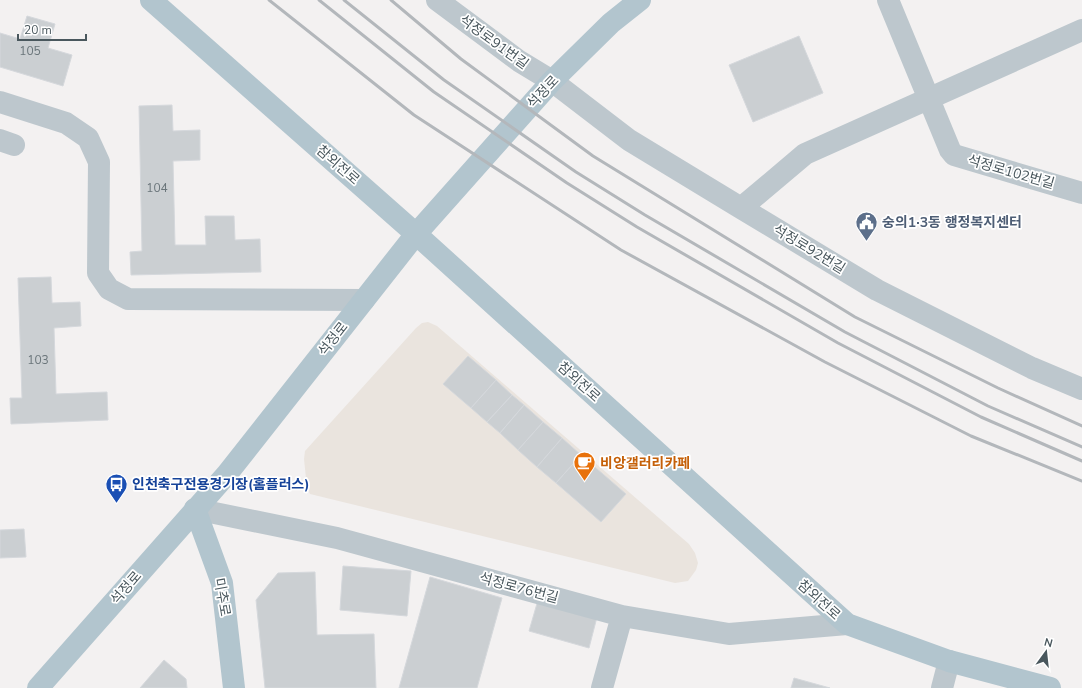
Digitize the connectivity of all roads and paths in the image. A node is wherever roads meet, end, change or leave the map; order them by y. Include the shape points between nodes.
1 (151, 0) edge
2 (437, 0) edge
3 (640, 0) edge
4 (888, 0) edge
5 (1082, 30) edge
6 (552, 81) junction
7 (928, 98) junction
8 (0, 102) edge
9 (1082, 193) edge
10 (741, 208) junction
11 (416, 234) junction
12 (364, 300) junction
13 (1082, 389) edge
14 (195, 509) junction
15 (622, 616) junction
16 (847, 624) junction
17 (949, 661) junction
18 (38, 688) edge
19 (234, 688) edge
20 (602, 688) edge
21 (942, 688) edge
22 (1050, 688) edge

1 - 11 main road, 참외전로
2 - 6 street, 석정로91번길 via 519,61
3 - 6 main road, 석정로 via 611,23
4 - 7 street, 석정로102번길
5 - 7 street
6 - 10 street, 석정로92번길 via 629,140
6 - 11 main road, 석정로
7 - 9 street, 석정로102번길 via 954,155
7 - 10 street via 805,154
8 - 12 street via 66,122 88,138 99,162 98,273 109,289 128,299
10 - 13 street, 석정로92번길 via 877,290 1032,368
11 - 12 main road, 석정로
11 - 16 main road, 참외전로
12 - 14 main road, 석정로 via 226,474
14 - 15 street, 석정로76번길 via 337,538
14 - 18 main road, 석정로
14 - 19 main road, 미추로 via 222,583
15 - 16 street, 석정로76번길 via 729,634
15 - 20 street
16 - 17 main road, 참외전로
17 - 21 street
17 - 22 main road, 참외전로

